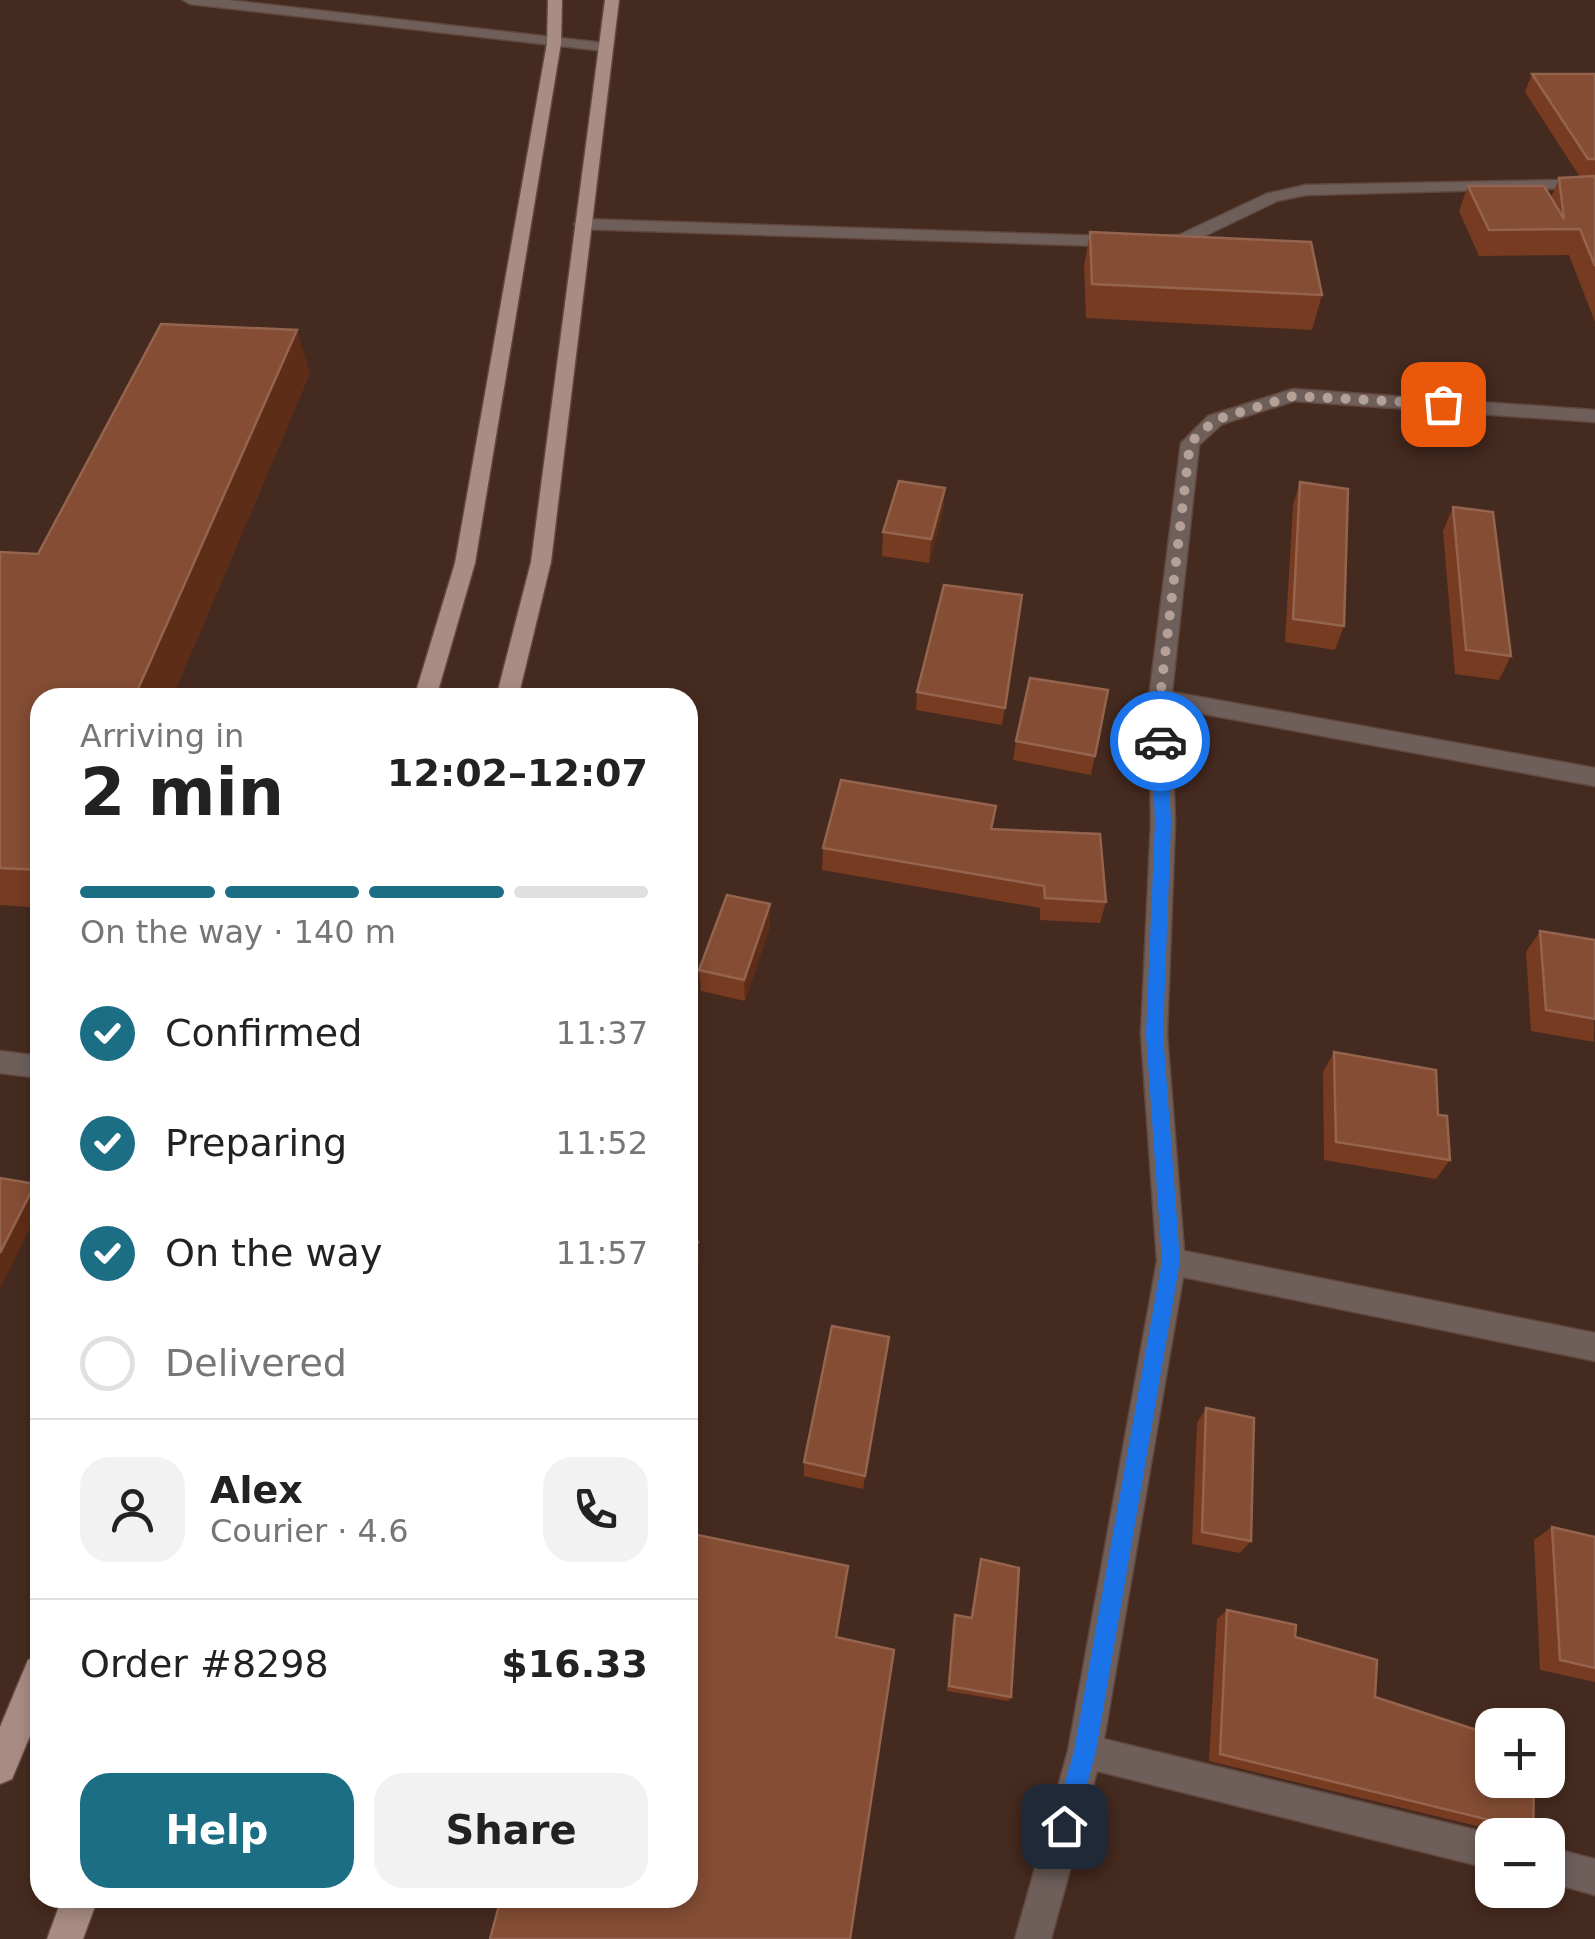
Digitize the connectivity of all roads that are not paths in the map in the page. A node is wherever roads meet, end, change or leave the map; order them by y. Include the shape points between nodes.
1 (190, 0) edge
2 (555, 0) edge
3 (612, 0) edge
4 (554, 42) junction
5 (604, 47) junction
6 (1562, 185) edge
7 (582, 224) junction
8 (1595, 416) edge
9 (428, 688) edge
10 (510, 688) edge
11 (1160, 698) junction
12 (1595, 777) edge
13 (0, 1062) edge
14 (30, 1066) edge
15 (1171, 1261) junction
16 (1595, 1348) edge
17 (30, 1696) edge
18 (1085, 1751) junction
19 (0, 1768) edge
20 (1475, 1848) edge
21 (1565, 1870) edge
22 (1595, 1877) edge
23 (76, 1908) edge
24 (65, 1939) edge
25 (1033, 1939) edge

1 - 4 lane
2 - 4 main road
3 - 5 main road
4 - 5 lane
4 - 9 main road via 465,563
5 - 7 main road
6 - 7 lane via 1306,190 1272,197 1182,240 1133,242
7 - 10 main road via 541,562
8 - 11 lane via 1293,396 1215,420 1190,443
11 - 12 lane
11 - 15 lane via 1163,823 1154,1034
13 - 14 lane
15 - 16 lane
15 - 18 lane
17 - 19 main road
18 - 20 lane
18 - 25 lane
21 - 22 lane
23 - 24 main road

